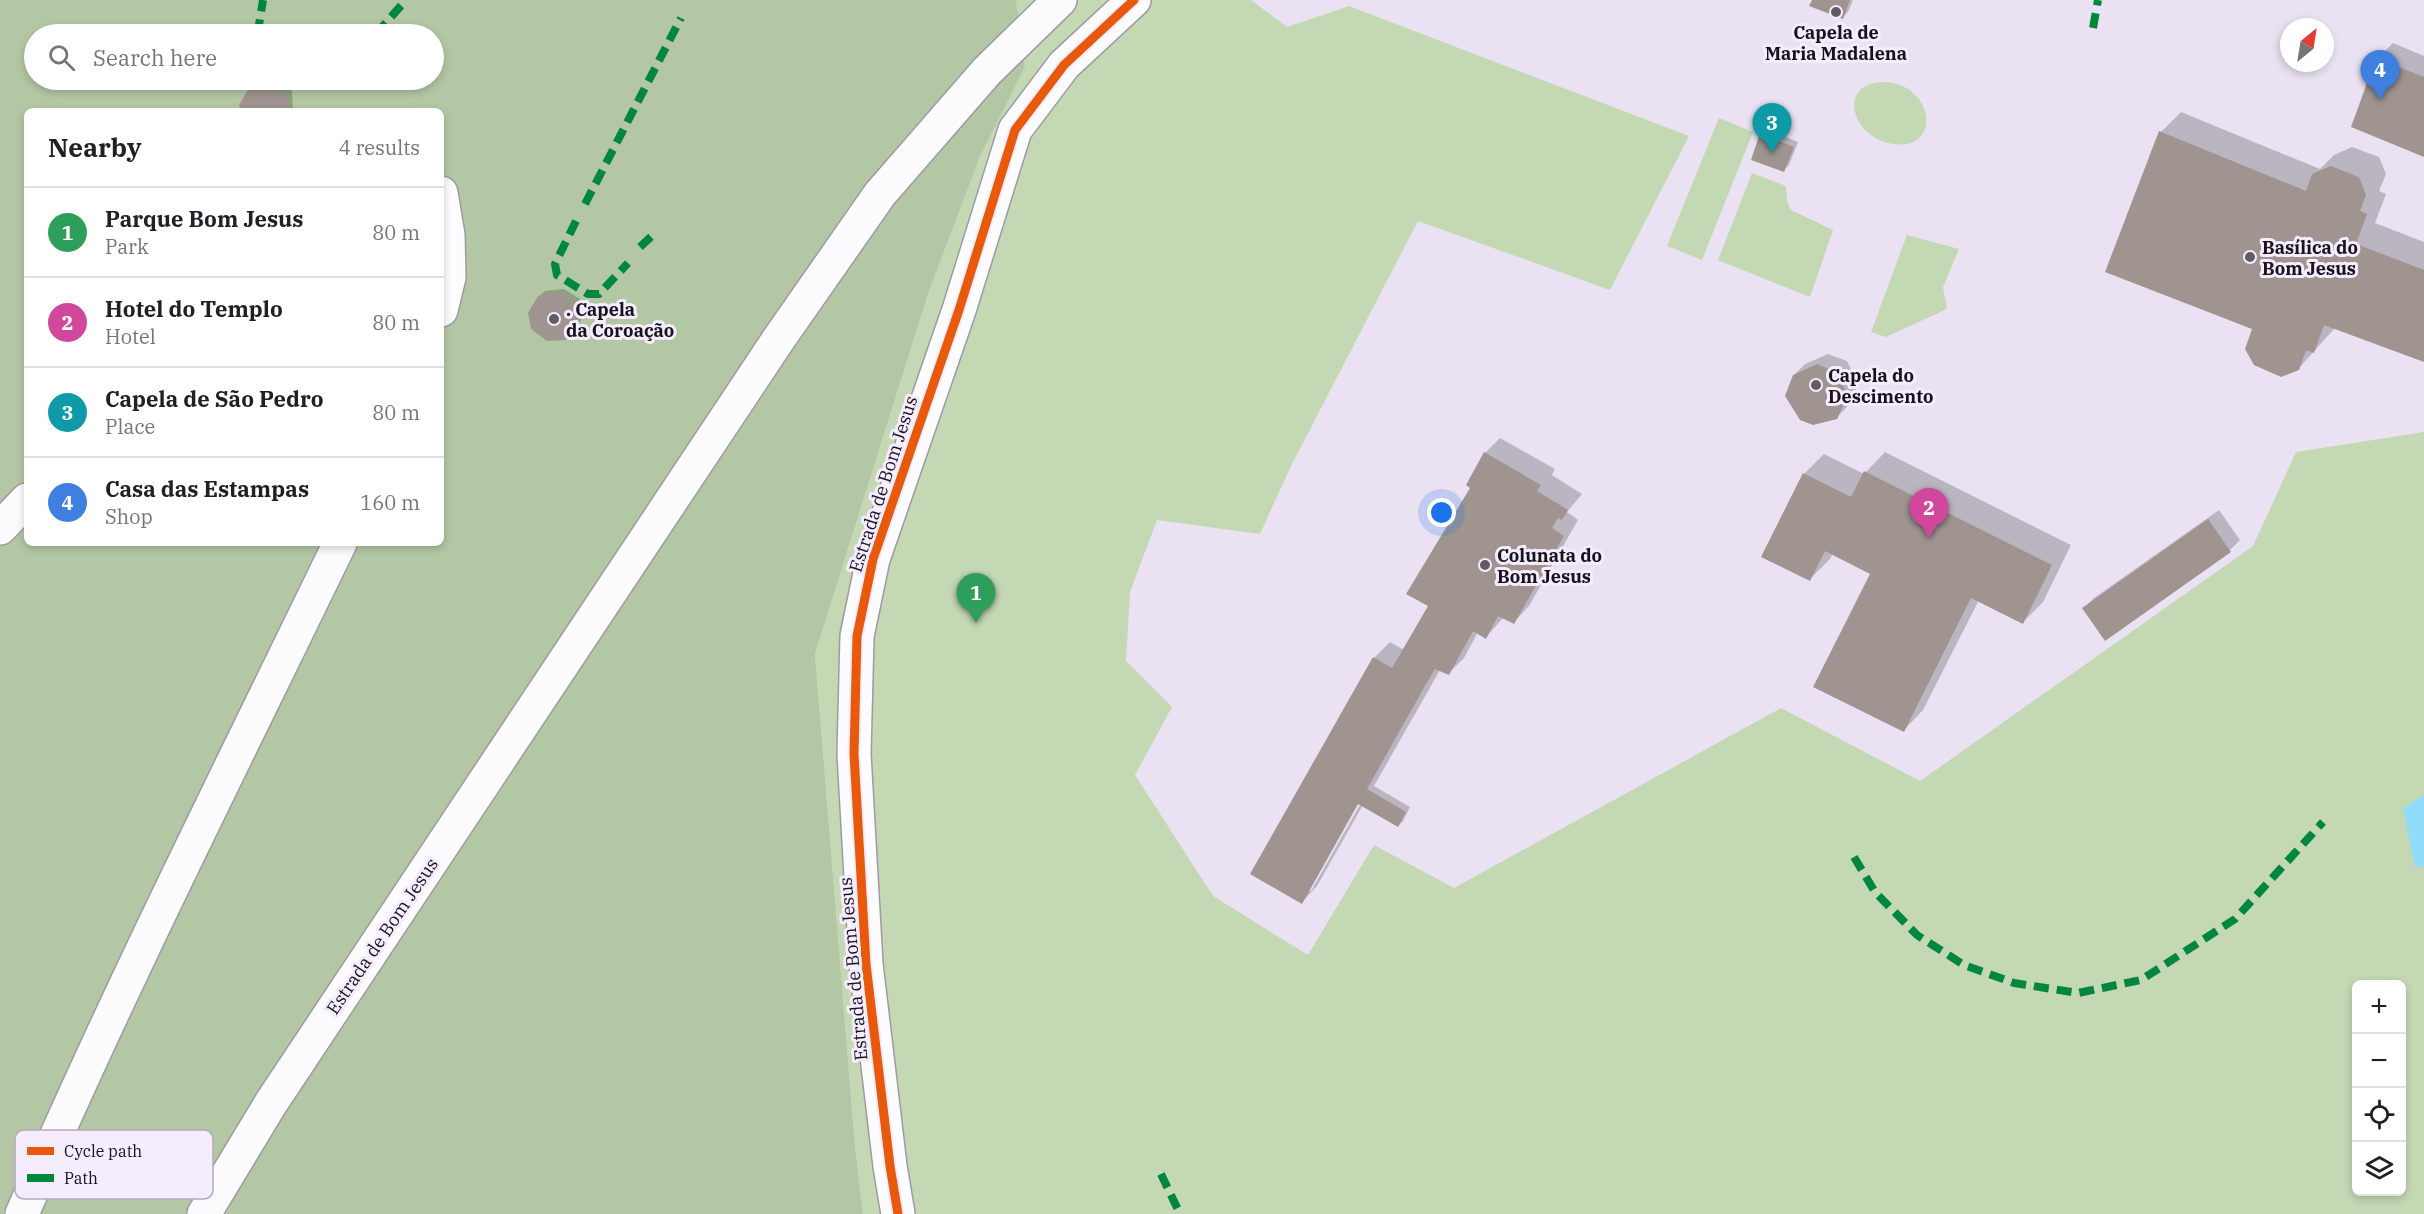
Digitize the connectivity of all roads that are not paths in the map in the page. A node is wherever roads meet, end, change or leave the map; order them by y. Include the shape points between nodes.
1 (1060, 0) edge
2 (1134, 0) edge
3 (444, 211) edge
4 (444, 298) edge
5 (24, 503) edge
6 (0, 528) edge
7 (339, 546) edge
8 (59, 1130) edge
9 (29, 1199) edge
10 (22, 1214) edge
11 (204, 1214) edge
12 (898, 1214) edge

1 - 11 main road, Estrada de Bom Jesus via 987,70 880,194 778,340 271,1103
2 - 12 main road, Estrada de Bom Jesus via 1064,65 1015,130 959,310 873,559 857,636 854,754 866,964
3 - 4 main road via 449,277
5 - 6 main road
7 - 8 main road
9 - 10 main road

